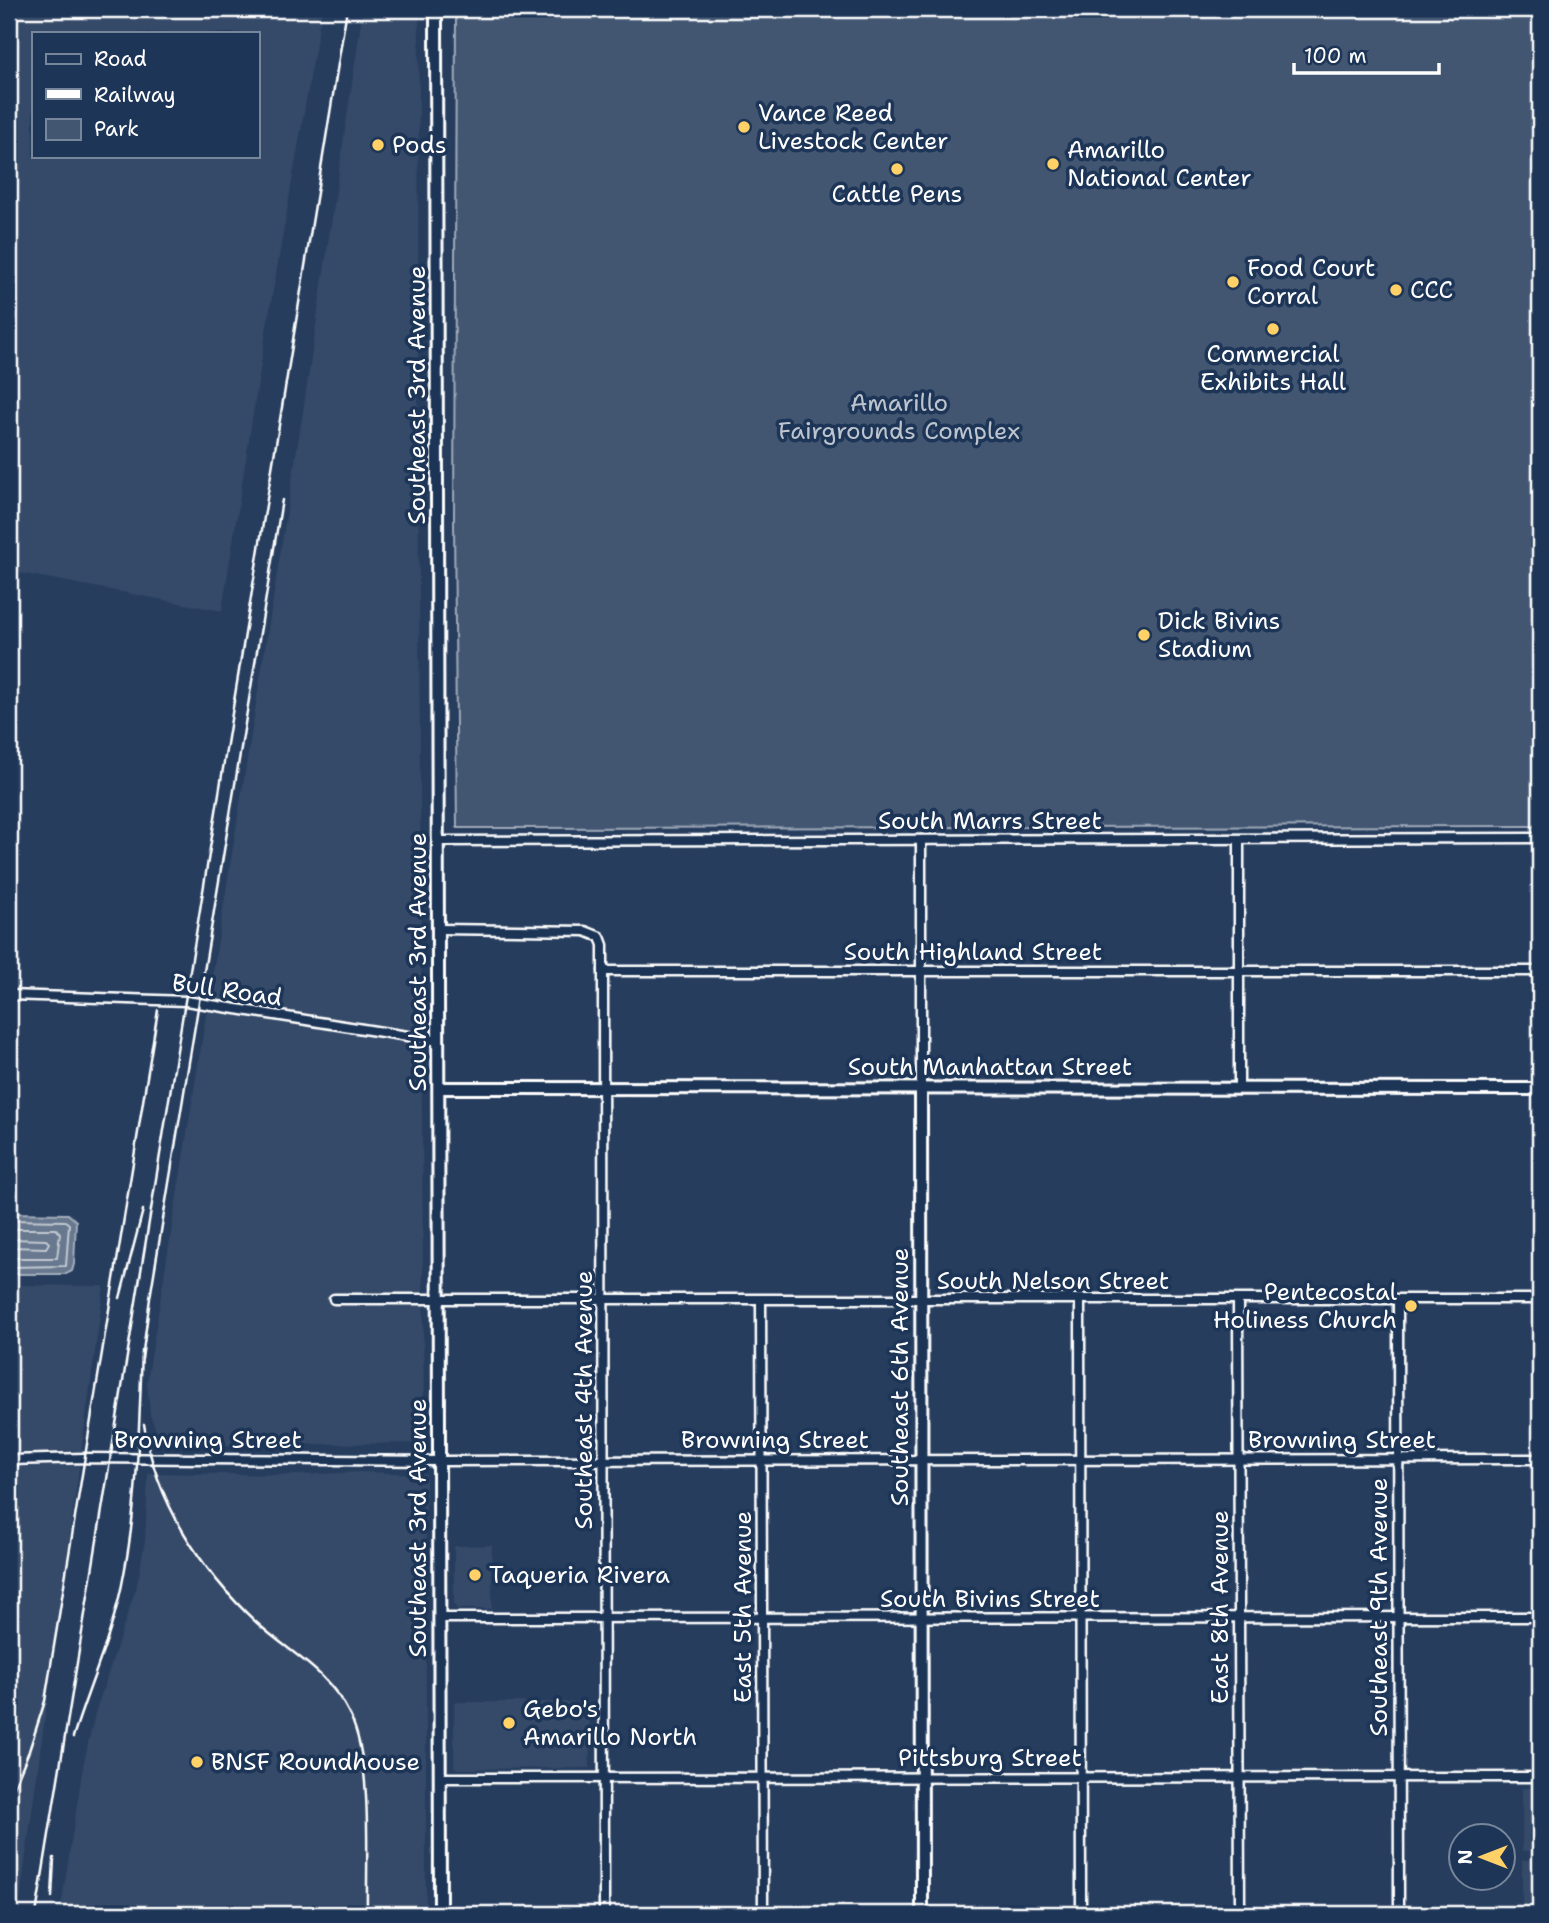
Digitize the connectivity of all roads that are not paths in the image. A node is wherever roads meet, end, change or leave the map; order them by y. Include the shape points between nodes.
1 (438, 12) edge
2 (1540, 838) edge
3 (921, 840) junction
4 (1239, 840) junction
5 (439, 841) junction
6 (438, 929) junction
7 (603, 971) junction
8 (1238, 971) junction
9 (1540, 971) edge
10 (921, 972) junction
11 (9, 995) edge
12 (439, 1041) junction
13 (439, 1088) junction
14 (603, 1088) junction
15 (921, 1088) junction
16 (1239, 1088) junction
17 (1540, 1089) edge
18 (334, 1299) dead end
19 (439, 1299) junction
20 (1540, 1299) edge
21 (603, 1300) junction
22 (761, 1300) junction
23 (1080, 1300) junction
24 (1238, 1300) junction
25 (1398, 1300) junction
26 (921, 1301) junction
27 (1081, 1459) junction
28 (1239, 1459) junction
29 (1398, 1459) junction
30 (1540, 1459) edge
31 (10, 1460) edge
32 (603, 1460) junction
33 (762, 1460) junction
34 (922, 1460) junction
35 (440, 1461) junction
36 (1239, 1617) junction
37 (1398, 1617) junction
38 (1540, 1617) edge
39 (440, 1618) junction
40 (603, 1618) junction
41 (762, 1618) junction
42 (921, 1618) junction
43 (1081, 1618) junction
44 (1398, 1776) junction
45 (604, 1777) junction
46 (762, 1777) junction
47 (922, 1777) junction
48 (1081, 1777) junction
49 (1239, 1777) junction
50 (1540, 1777) edge
51 (439, 1778) junction
52 (440, 1914) edge
53 (604, 1914) edge
54 (763, 1914) edge
55 (922, 1914) edge
56 (1081, 1914) edge
57 (1240, 1914) edge
58 (1399, 1914) edge

1 - 5 street, Southeast 3rd Avenue
2 - 4 street, South Marrs Street
3 - 4 street, South Marrs Street
3 - 5 street, South Marrs Street
3 - 10 street, Southeast 6th Avenue
4 - 8 street
5 - 6 street, Southeast 3rd Avenue
6 - 7 street via 585,931 600,937
6 - 12 street, Southeast 3rd Avenue
7 - 10 street, South Highland Street
7 - 14 street, Southeast 4th Avenue
8 - 9 street, South Highland Street
8 - 10 street, South Highland Street
8 - 16 street
10 - 15 street, Southeast 6th Avenue
11 - 12 street, Bull Road via 186,1001
12 - 13 street, Southeast 3rd Avenue
13 - 14 street, South Manhattan Street
13 - 19 street, Southeast 3rd Avenue
14 - 15 street, South Manhattan Street
14 - 21 street, Southeast 4th Avenue
15 - 16 street, South Manhattan Street
15 - 26 street, Southeast 6th Avenue
16 - 17 street, South Manhattan Street
18 - 19 street, South Nelson Street
19 - 21 street, South Nelson Street
19 - 35 street, Southeast 3rd Avenue
20 - 25 street, South Nelson Street
21 - 22 street, South Nelson Street
21 - 32 street, Southeast 4th Avenue
22 - 26 street, South Nelson Street
22 - 33 street, East 5th Avenue
23 - 24 street, South Nelson Street
23 - 26 street, South Nelson Street
23 - 27 street
24 - 25 street, South Nelson Street
24 - 28 street, East 8th Avenue
25 - 29 street, Southeast 9th Avenue
26 - 34 street, Southeast 6th Avenue
27 - 28 street, Browning Street
27 - 34 street, Browning Street
27 - 43 street
28 - 29 street, Browning Street
28 - 36 street, East 8th Avenue
29 - 30 street, Browning Street
29 - 37 street, Southeast 9th Avenue
31 - 35 street, Browning Street
32 - 33 street, Browning Street
32 - 35 street, Browning Street
32 - 40 street, Southeast 4th Avenue
33 - 34 street, Browning Street
33 - 41 street, East 5th Avenue
34 - 42 street, Southeast 6th Avenue
35 - 39 street, Southeast 3rd Avenue
36 - 37 street, South Bivins Street
36 - 43 street, South Bivins Street
36 - 49 street, East 8th Avenue
37 - 38 street, South Bivins Street
37 - 44 street, Southeast 9th Avenue
39 - 40 street, South Bivins Street
39 - 51 street, Southeast 3rd Avenue
40 - 41 street, South Bivins Street
40 - 45 street, Southeast 4th Avenue
41 - 42 street, South Bivins Street
41 - 46 street, East 5th Avenue
42 - 43 street, South Bivins Street
42 - 47 street, Southeast 6th Avenue
43 - 48 street
44 - 49 street, Pittsburg Street
44 - 50 street, Pittsburg Street
44 - 58 street, Southeast 9th Avenue
45 - 46 street, Pittsburg Street
45 - 51 street, Pittsburg Street
45 - 53 street, Southeast 4th Avenue
46 - 47 street, Pittsburg Street
46 - 54 street, East 5th Avenue
47 - 48 street, Pittsburg Street
47 - 55 street, Southeast 6th Avenue
48 - 49 street, Pittsburg Street
48 - 56 street
49 - 57 street, East 8th Avenue
51 - 52 street, Southeast 3rd Avenue

